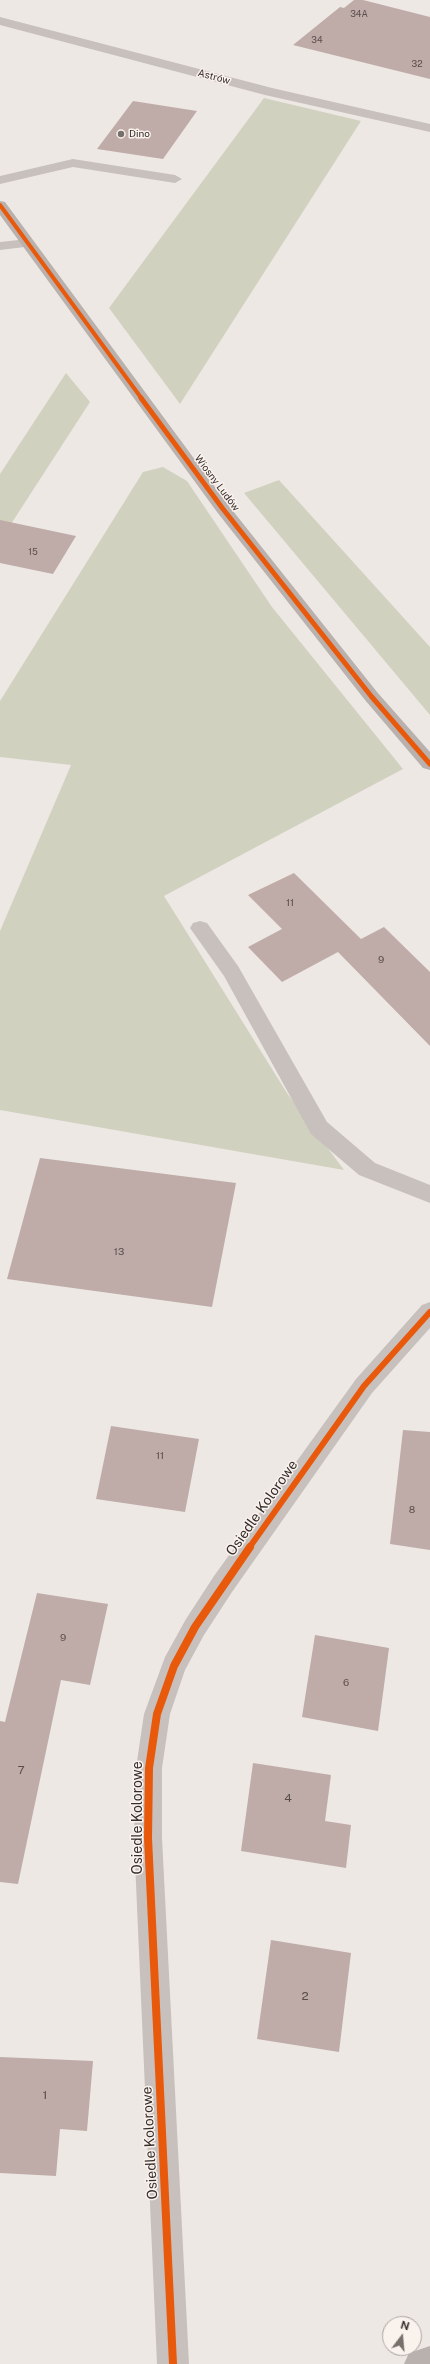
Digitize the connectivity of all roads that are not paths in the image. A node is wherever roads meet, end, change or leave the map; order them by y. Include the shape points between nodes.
1 (0, 21) edge
2 (430, 128) edge
3 (175, 179) dead end
4 (0, 180) edge
5 (0, 205) edge
6 (28, 243) junction
7 (0, 246) edge
8 (430, 764) edge
9 (200, 928) dead end
10 (430, 1194) edge
11 (430, 1312) edge
12 (430, 2362) edge
13 (174, 2364) edge
14 (420, 2364) edge

1 - 2 street, Astrów via 277,94
3 - 4 street via 73,163
5 - 6 street, Wiosny Ludów
6 - 7 street
6 - 8 street, Wiosny Ludów via 223,509 371,696
9 - 10 street via 231,971 319,1128 367,1169
11 - 13 street, Osiedle Kolorowe via 364,1386 223,1584 174,1666 157,1714 148,1768 148,1838
12 - 14 street

